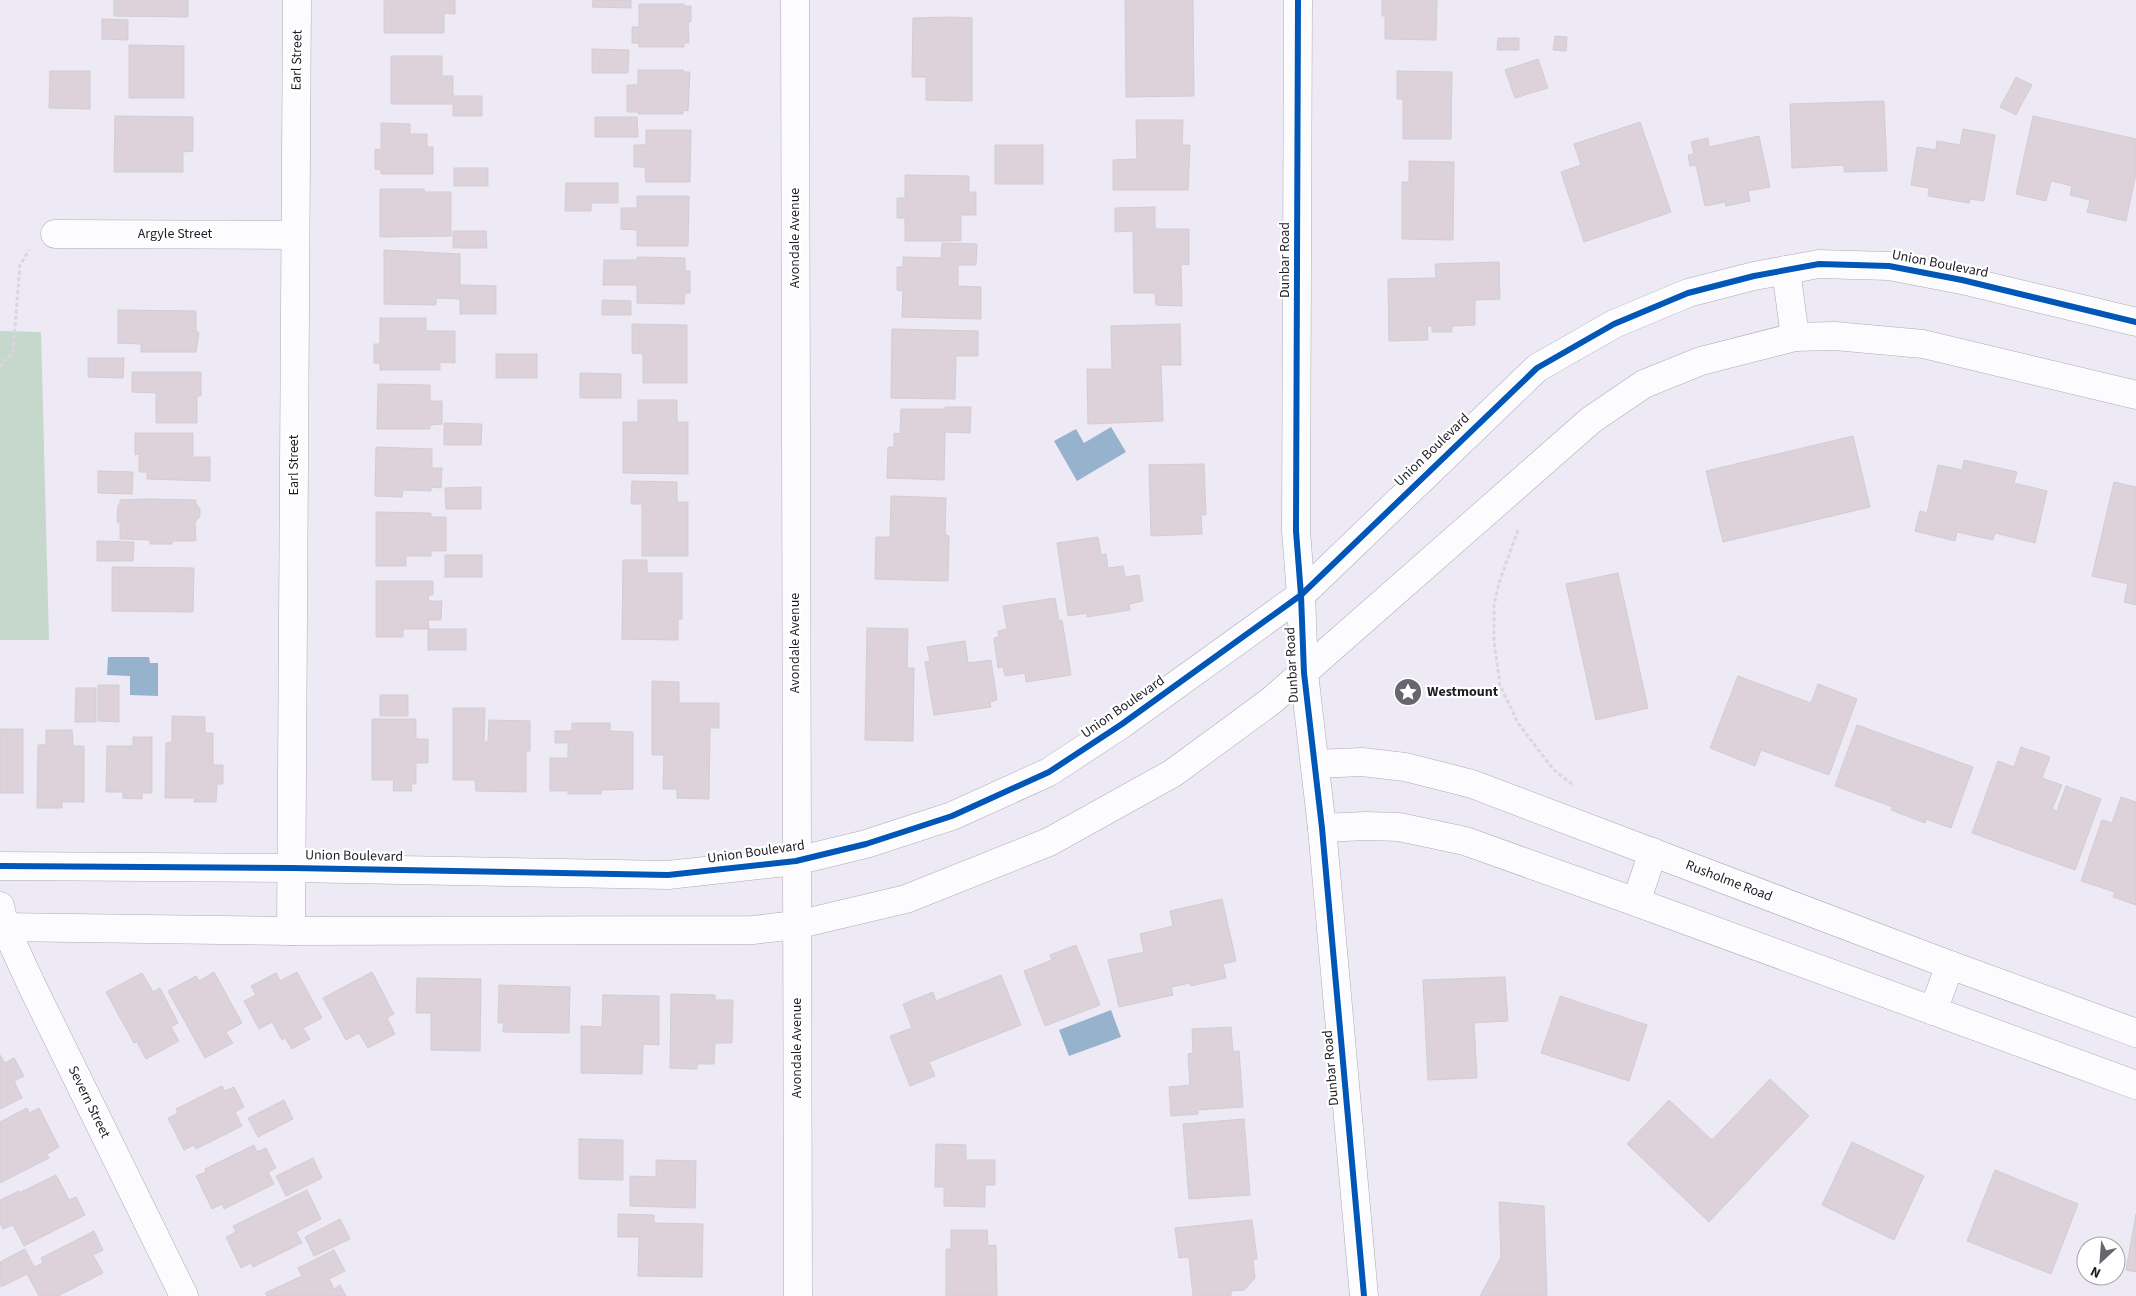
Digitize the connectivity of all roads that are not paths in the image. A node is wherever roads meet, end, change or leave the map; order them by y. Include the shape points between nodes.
1 (297, 0) edge
2 (796, 0) edge
3 (1298, 0) edge
4 (55, 234) road end
5 (295, 235) junction
6 (1786, 270) junction
7 (2136, 322) edge
8 (1795, 337) junction
9 (2136, 395) edge
10 (1301, 595) junction
11 (1304, 673) junction
12 (1315, 764) junction
13 (1322, 828) junction
14 (1653, 852) junction
15 (796, 861) junction
16 (0, 866) edge
17 (292, 868) junction
18 (1636, 902) junction
19 (2, 920) edge
20 (796, 925) junction
21 (291, 931) junction
22 (1950, 965) junction
23 (1934, 1011) junction
24 (2136, 1033) edge
25 (2136, 1085) edge
26 (797, 1291) edge
27 (184, 1296) edge
28 (1364, 1296) edge

1 - 5 street, Earl Street
2 - 15 street, Avondale Avenue
3 - 10 street, Dunbar Road via 1296,531
4 - 5 street, Argyle Street
5 - 17 street, Earl Street
6 - 7 street, Union Boulevard via 1819,264 1889,266
6 - 8 street
6 - 10 street, Union Boulevard via 1688,293 1614,324 1537,368
8 - 9 street via 1835,336 1923,344
8 - 11 street via 1701,361 1644,384 1591,420
10 - 11 street, Dunbar Road
10 - 15 street, Union Boulevard via 1122,724 1049,772 952,816 866,844
11 - 12 street, Dunbar Road
11 - 20 street via 1258,712 1173,774 1049,842 906,899
12 - 13 street, Dunbar Road
12 - 14 street, Rusholme Road via 1362,762 1405,767 1472,784
13 - 18 street via 1399,827 1465,841
13 - 28 street, Dunbar Road
14 - 18 street
14 - 22 street, Rusholme Road
15 - 17 street, Union Boulevard via 668,875
15 - 20 street, Avondale Avenue
16 - 17 street, Union Boulevard
17 - 21 street, Earl Street
18 - 23 street
19 - 21 street
19 - 27 street, Severn Street
20 - 21 street via 753,930
20 - 26 street, Avondale Avenue
22 - 23 street
22 - 24 street, Rusholme Road
23 - 25 street

